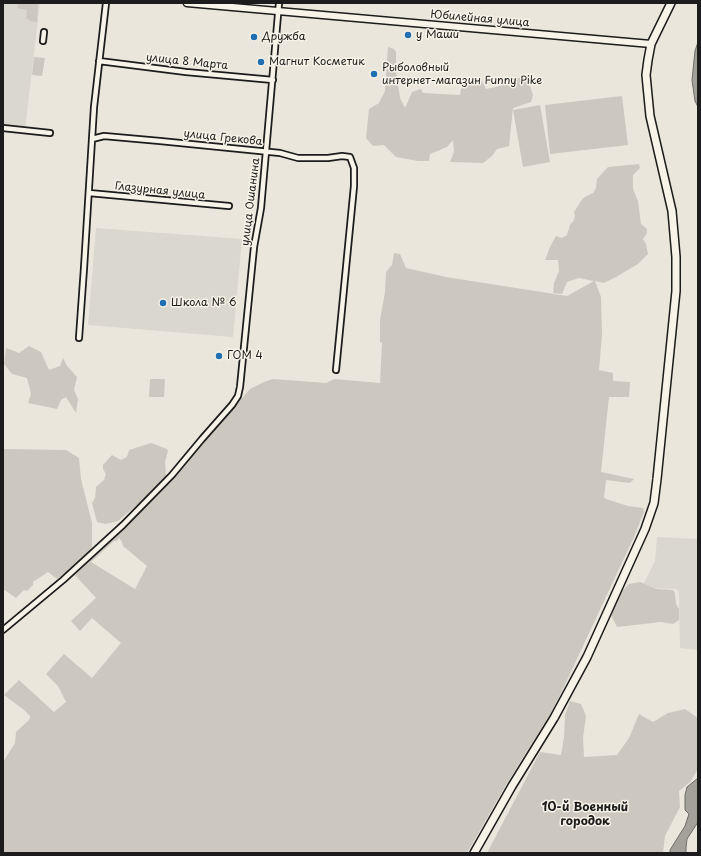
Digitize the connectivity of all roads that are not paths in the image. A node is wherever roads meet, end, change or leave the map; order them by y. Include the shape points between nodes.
1 (106, 3) edge
2 (187, 3) edge
3 (279, 3) edge
4 (671, 3) edge
5 (278, 11) junction
6 (44, 32) dead end
7 (43, 41) dead end
8 (651, 44) junction
9 (99, 61) junction
10 (273, 80) junction
11 (3, 128) edge
12 (50, 133) dead end
13 (92, 139) junction
14 (267, 151) junction
15 (89, 193) junction
16 (229, 206) dead end
17 (79, 338) dead end
18 (336, 370) dead end
19 (3, 630) edge
20 (474, 853) edge

1 - 9 street
2 - 5 street, Юбилейная улица
3 - 5 street, улица Ошанина
4 - 8 main road
5 - 8 street, Юбилейная улица
5 - 10 street, улица Ошанина
6 - 7 street
8 - 20 main road via 647,68 647,93 651,122 672,211 676,250 676,291 652,510 587,657
9 - 10 street, улица 8 Марта
9 - 13 street
10 - 14 street, улица Ошанина
11 - 12 street
13 - 14 street, улица Грекова via 104,136
13 - 15 street
14 - 18 street, улица Грекова via 298,158 350,157 354,168
14 - 19 street, улица Ошанина via 238,396 172,475 119,529
15 - 16 street, Глазурная улица
15 - 17 street

